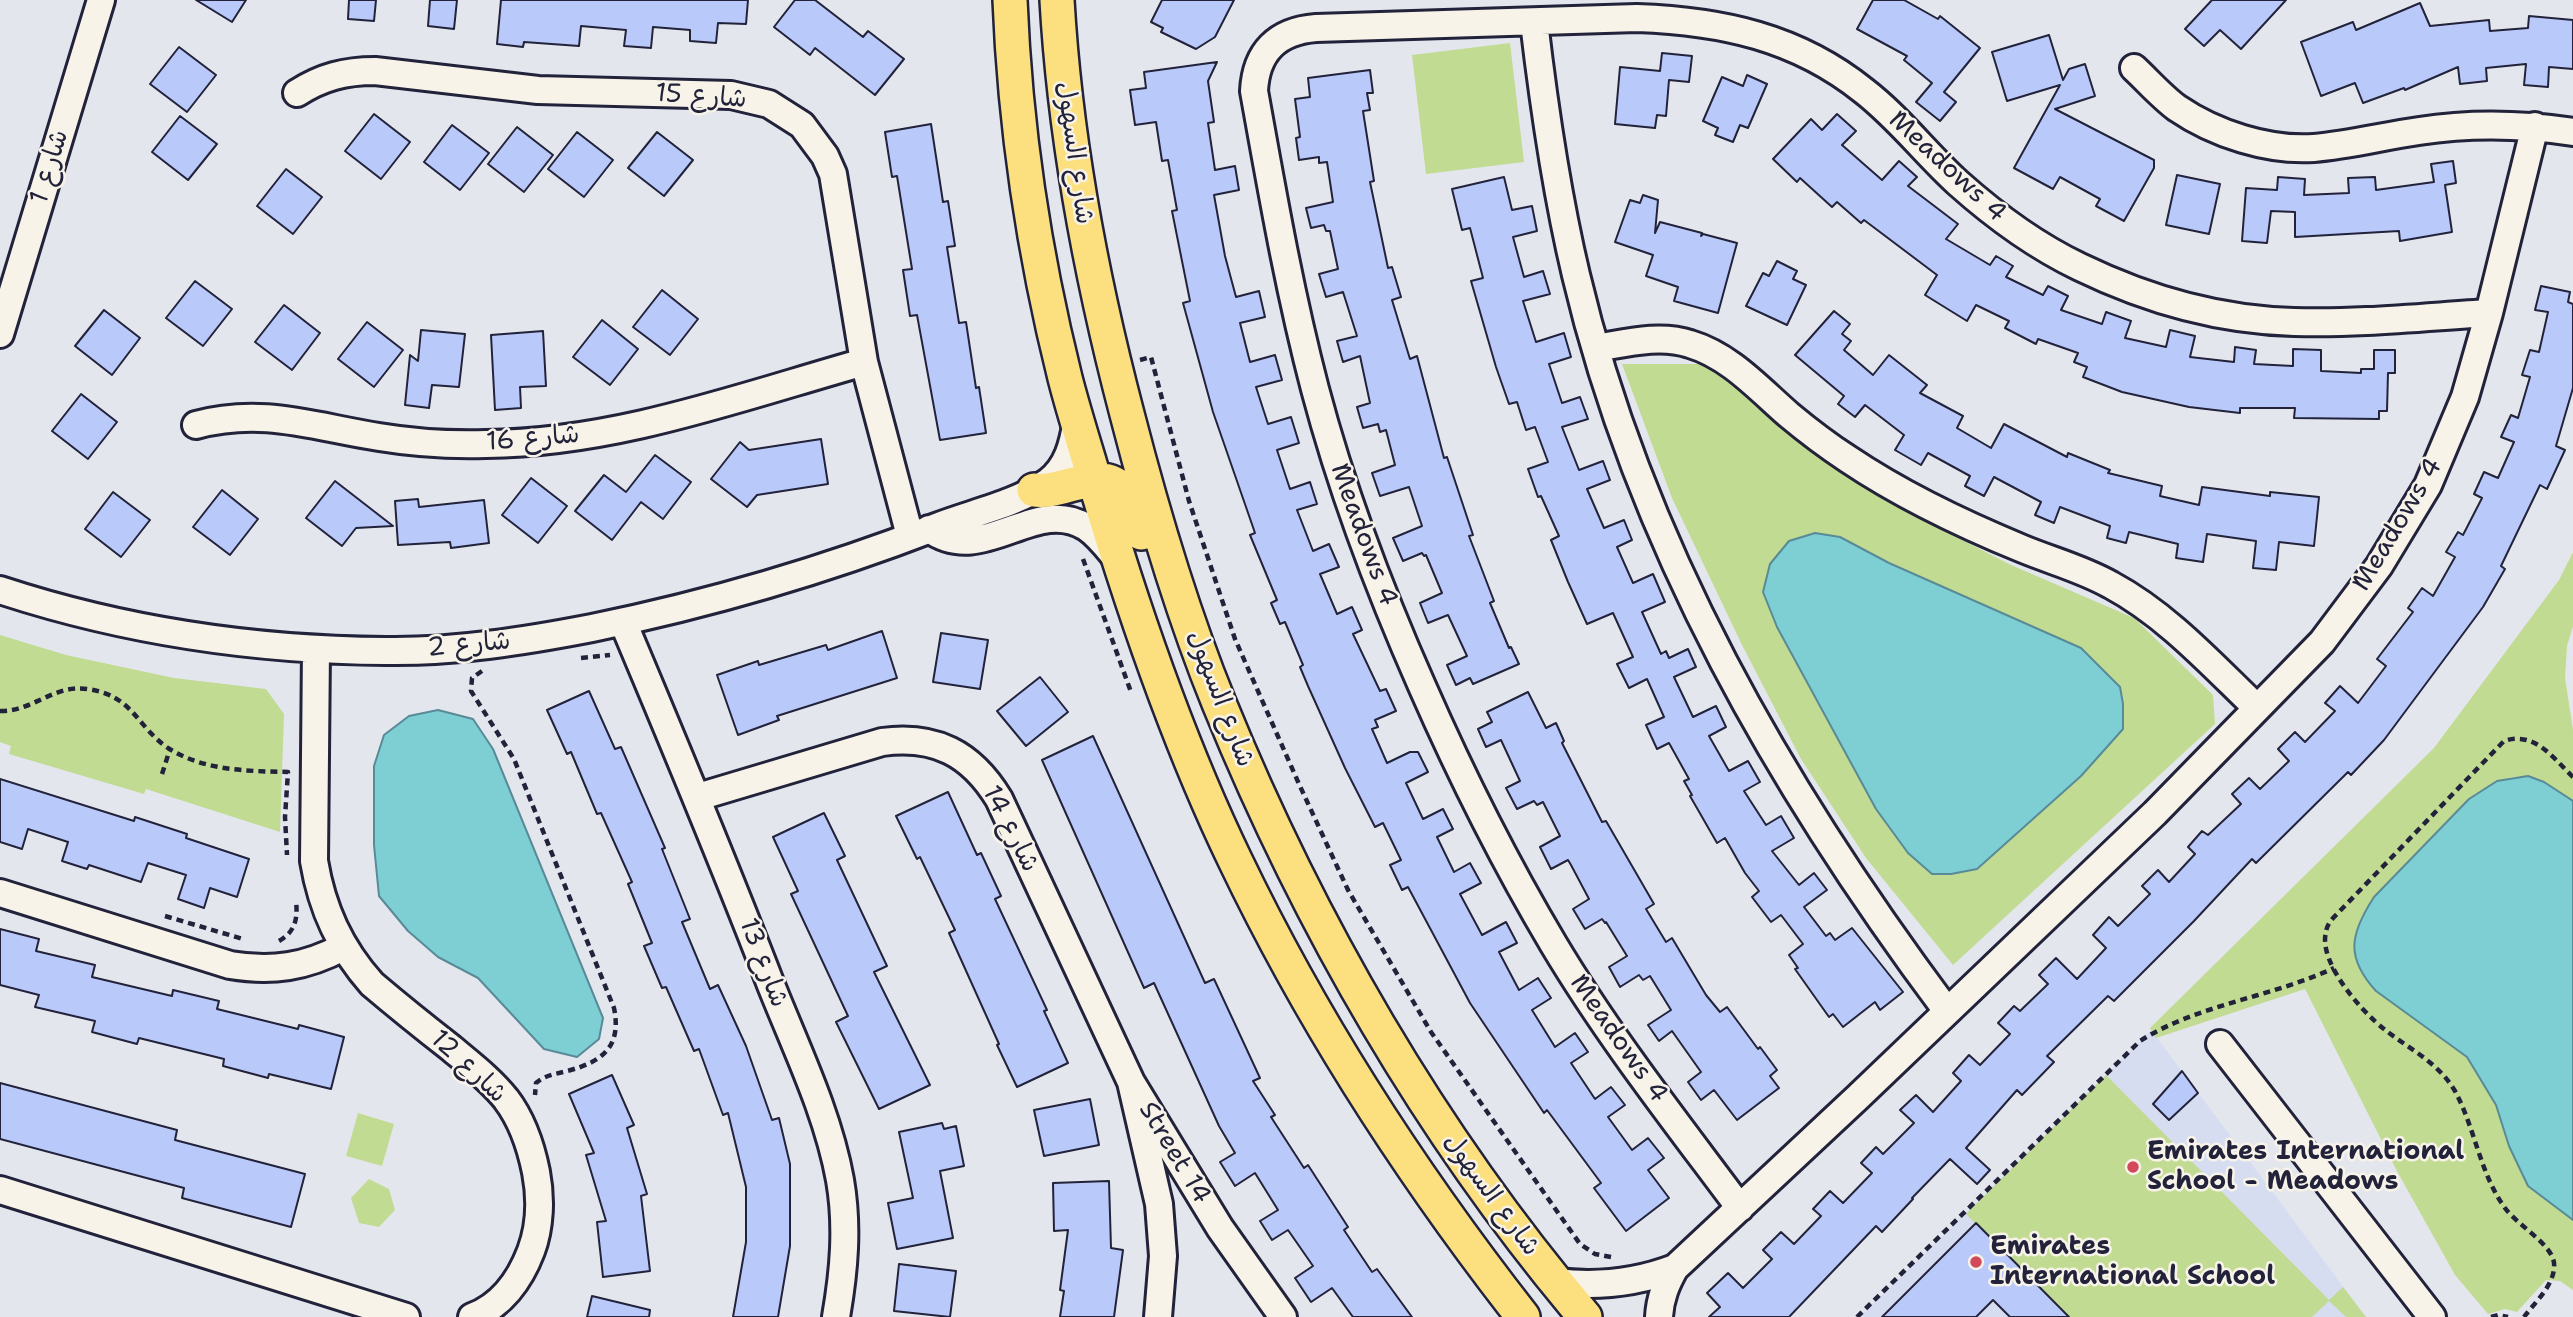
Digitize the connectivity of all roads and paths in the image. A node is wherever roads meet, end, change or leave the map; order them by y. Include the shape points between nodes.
1 (101, 0) edge
2 (1010, 0) edge
3 (1057, 0) edge
4 (1534, 22) junction
5 (2134, 68) dead end
6 (297, 93) dead end
7 (2535, 126) junction
8 (2573, 132) edge
9 (2489, 313) junction
10 (0, 334) edge
11 (1596, 348) junction
12 (864, 362) junction
13 (1114, 366) junction
14 (1077, 421) junction
15 (196, 425) dead end
16 (1095, 479) junction
17 (1023, 495) junction
18 (1033, 523) junction
19 (926, 531) junction
20 (1119, 563) junction
21 (0, 590) edge
22 (623, 621) junction
23 (316, 649) junction
24 (636, 652) junction
25 (571, 659) dead end
26 (494, 667) dead end
27 (1218, 700) junction
28 (2257, 708) junction
29 (0, 711) edge
30 (170, 749) junction
31 (162, 774) dead end
32 (2573, 777) edge
33 (698, 797) junction
34 (288, 866) dead end
35 (0, 893) edge
36 (294, 894) dead end
37 (164, 915) dead end
38 (275, 942) dead end
39 (255, 943) dead end
40 (343, 947) junction
41 (2334, 968) junction
42 (1947, 1011) junction
43 (2220, 1044) dead end
44 (1131, 1082) junction
45 (536, 1101) dead end
46 (0, 1190) edge
47 (1740, 1208) junction
48 (1675, 1268) junction
49 (1556, 1282) junction
50 (1632, 1282) junction
51 (405, 1317) edge
52 (472, 1317) edge
53 (836, 1317) edge
54 (1158, 1317) edge
55 (1283, 1317) edge
56 (1523, 1317) edge
57 (1585, 1317) edge
58 (1659, 1317) edge
59 (1857, 1317) edge
60 (2432, 1317) edge
61 (2491, 1317) edge
62 (2508, 1317) edge
63 (2524, 1317) edge

1 - 10 street, شارع 1
2 - 14 main road, شارع السهول via 1016,98 1034,230
3 - 13 main road, شارع السهول via 1074,170
4 - 9 street, Meadows 4 via 1686,19 1781,43 1825,64 1865,91 1958,183 2015,229 2079,267 2147,295 2219,314 2292,322
4 - 11 street via 1558,195
4 - 47 street, Meadows 4 via 1299,30 1266,52 1255,74 1254,91 1283,254 1315,390 1385,602 1462,777 1555,948 1627,1056
5 - 7 street via 2177,108 2218,130 2264,144 2311,148 2466,126
6 - 12 street, شارع 15 via 334,75 375,71 538,90 731,95 769,104 808,132 833,174
7 - 8 street
7 - 9 street, Meadows 4
9 - 28 street, Meadows 4 via 2465,397 2428,485 2379,566 2322,642
11 - 28 street via 1660,339 1689,343 1715,354 1791,417 1906,495 2121,591 2180,636
11 - 42 street via 1668,548 1739,691 1819,828
12 - 15 street, شارع 16 via 665,419 547,440 415,442 260,416
12 - 19 street, شارع 15
13 - 27 main road, شارع السهول via 1153,509
13 - 50 path via 1151,357 1189,501 1235,639 1362,913 1431,1032 1580,1244 1595,1254 1625,1257
14 - 16 main road, شارع السهول
14 - 17 street via 1064,464 1049,481
16 - 17 main road
16 - 20 main road, شارع السهول
16 - 27 main road via 1115,484 1128,499 1171,608
17 - 18 street
17 - 19 street via 983,490 952,505
18 - 19 street via 969,542
18 - 20 street via 1059,519 1079,524 1096,535
19 - 22 street, شارع 2 via 740,592
20 - 56 main road, شارع السهول via 1199,780 1272,935 1391,1136
21 - 23 street, شارع 2 via 169,633
22 - 23 street, شارع 2 via 464,647
22 - 24 street, شارع 13
23 - 40 street, شارع 12 via 314,862 324,906
24 - 25 path
24 - 33 street, شارع 13
26 - 45 path via 472,678 471,691 514,759 617,1022 612,1042 599,1059 543,1076 536,1083
27 - 49 main road, شارع السهول via 1296,874 1367,1005 1491,1199
28 - 42 street, Meadows 4
29 - 30 path via 70,688 88,689 122,702
30 - 31 path
30 - 34 path via 229,770 288,772
32 - 41 path via 2533,740 2513,738 2496,747 2330,922 2325,942
33 - 44 street, شارع 14 via 882,742 934,744 965,759 999,799
33 - 53 street, شارع 13 via 835,1154 844,1212
35 - 40 street via 249,968 308,963
36 - 38 path via 296,922
37 - 39 path
40 - 52 street, شارع 12 via 372,984 494,1084 527,1139 539,1201 534,1242 507,1293
41 - 59 path via 2173,1023 2140,1041
41 - 63 path via 2368,1014 2444,1076 2462,1107 2497,1194 2513,1218 2554,1260 2550,1283
42 - 47 street, Meadows 4
43 - 60 street
44 - 54 street, Street 14 via 1159,1204 1163,1256
44 - 55 street, Street 14 via 1231,1245
46 - 51 street
47 - 48 street, Meadows 4
48 - 50 street, Meadows 4
48 - 58 street, Meadows 4
49 - 50 street, Meadows 4
49 - 57 main road, شارع السهول
61 - 62 path

